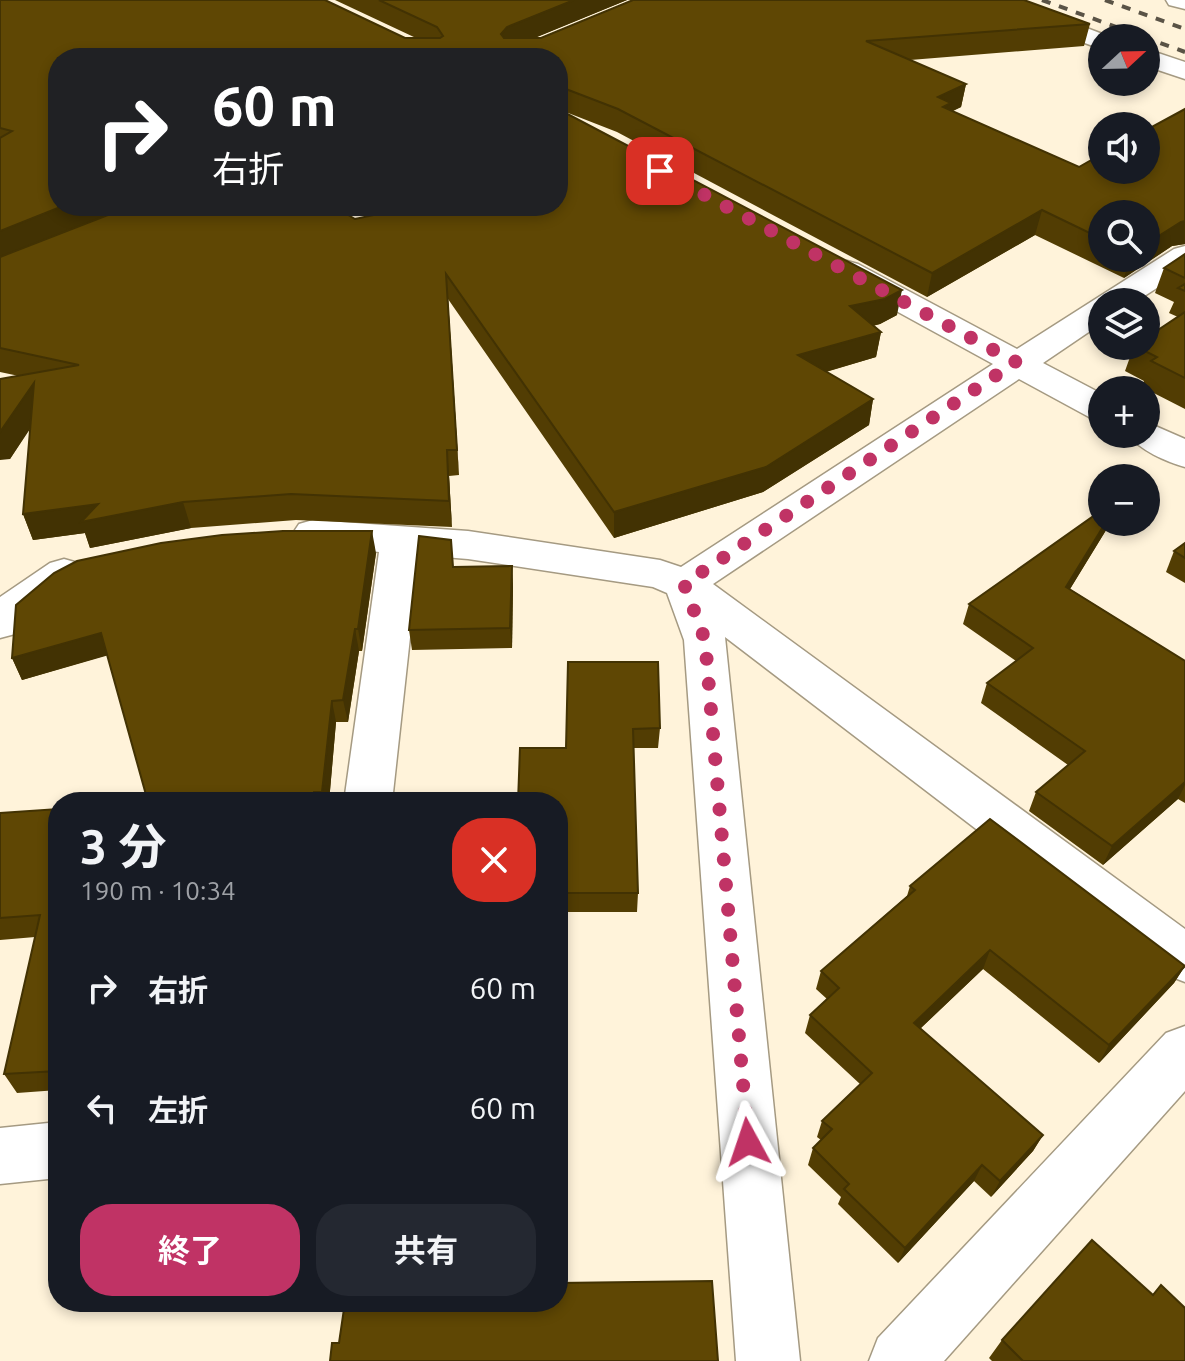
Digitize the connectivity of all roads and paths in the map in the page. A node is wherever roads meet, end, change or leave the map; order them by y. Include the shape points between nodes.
1 (990, 0) edge
2 (1178, 0) edge
3 (1185, 2) edge
4 (1088, 36) edge
5 (1160, 62) edge
6 (1185, 71) edge
7 (1185, 256) edge
8 (825, 259) edge
9 (1134, 288) edge
10 (1088, 317) edge
11 (1016, 362) junction
12 (1088, 401) edge
13 (1160, 441) edge
14 (1185, 455) edge
15 (272, 535) edge
16 (401, 539) junction
17 (106, 561) edge
18 (684, 584) junction
19 (0, 623) edge
20 (369, 792) edge
21 (1185, 959) edge
22 (1185, 1051) edge
23 (48, 1151) edge
24 (0, 1156) edge
25 (768, 1361) edge
26 (901, 1361) edge

1 - 4 street
2 - 3 street
5 - 6 street
7 - 9 street
8 - 11 street
10 - 11 street
11 - 12 street
11 - 18 street
13 - 14 street
15 - 16 street
16 - 18 street via 607,565
16 - 20 street
17 - 19 street via 65,572
18 - 21 street
18 - 25 street via 705,640
22 - 26 street
23 - 24 street

